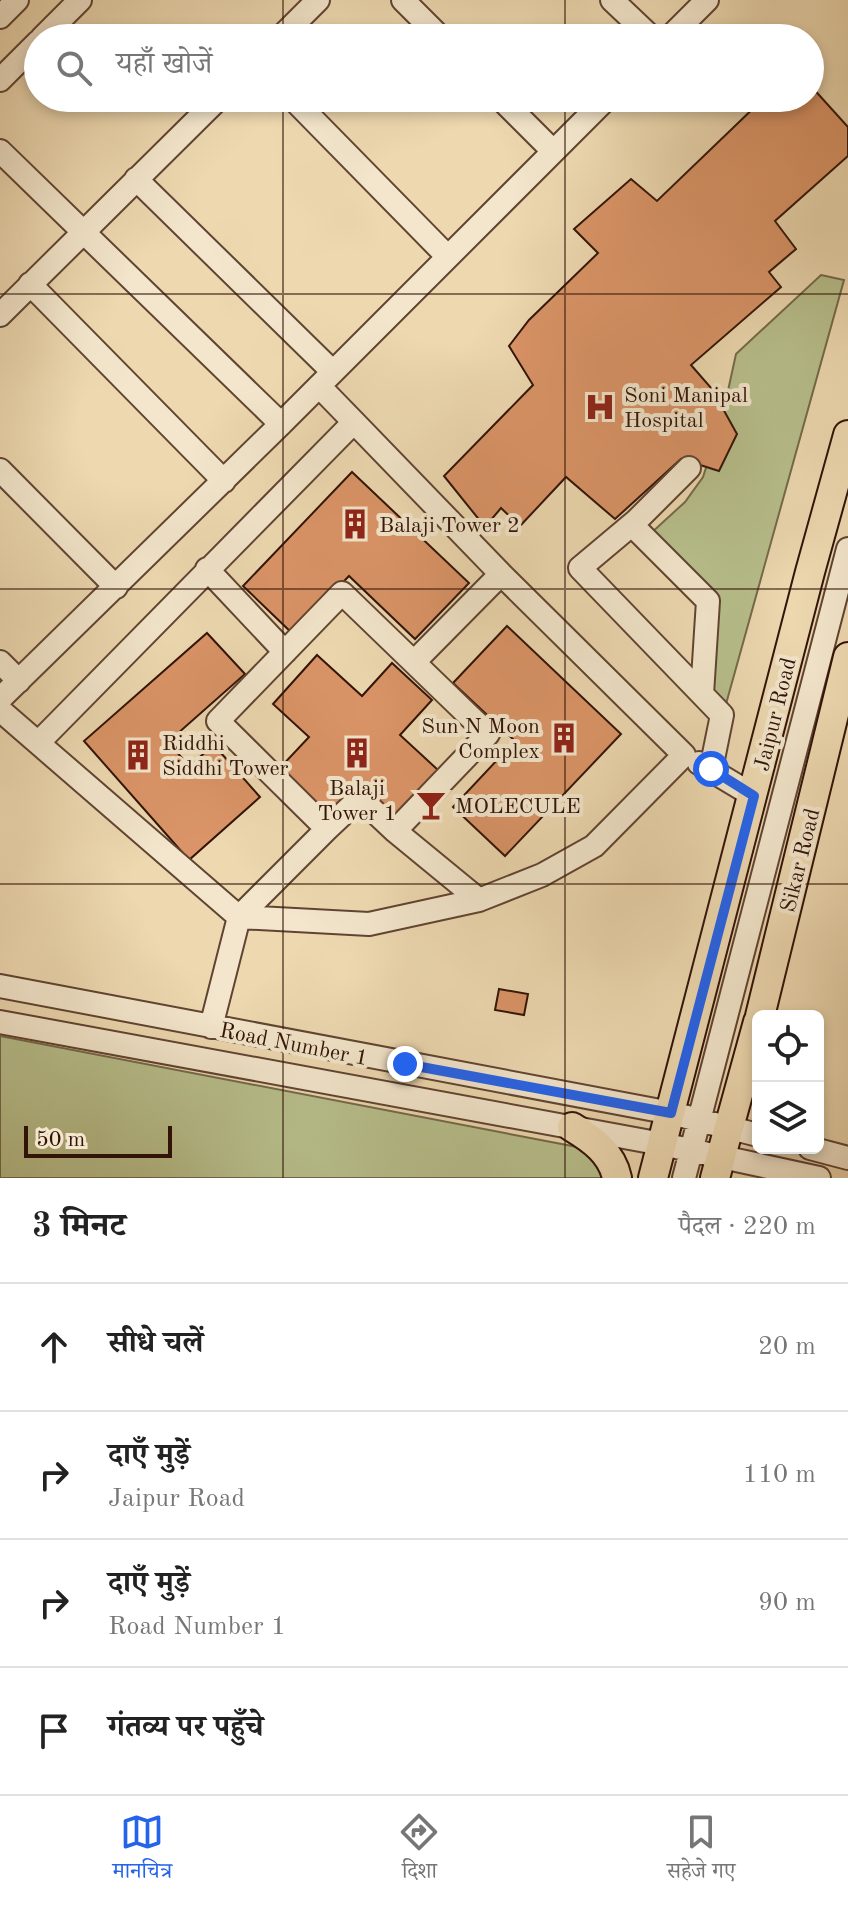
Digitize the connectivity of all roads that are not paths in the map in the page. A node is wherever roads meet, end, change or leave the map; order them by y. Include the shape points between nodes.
1 (17, 0) edge
2 (80, 0) edge
3 (318, 0) edge
4 (403, 0) edge
5 (612, 0) edge
6 (707, 0) edge
7 (0, 17) edge
8 (56, 24) edge
9 (294, 24) edge
10 (427, 24) edge
11 (637, 24) edge
12 (683, 24) edge
13 (24, 56) edge
14 (0, 80) edge
15 (205, 112) edge
16 (306, 112) edge
17 (514, 112) edge
18 (593, 112) edge
19 (0, 151) edge
20 (553, 151) junction
21 (136, 179) junction
22 (82, 231) junction
23 (447, 256) junction
24 (30, 284) junction
25 (0, 315) edge
26 (326, 379) junction
27 (354, 422) junction
28 (281, 424) junction
29 (848, 435) edge
30 (689, 468) dead end
31 (0, 470) edge
32 (224, 481) junction
33 (632, 525) junction
34 (848, 549) edge
35 (207, 569) junction
36 (501, 574) junction
37 (116, 587) junction
38 (285, 652) junction
39 (848, 657) edge
40 (0, 662) edge
41 (414, 662) junction
42 (19, 681) junction
43 (702, 694) junction
44 (0, 699) edge
45 (0, 710) edge
46 (38, 743) junction
47 (684, 755) junction
48 (711, 769) junction
49 (754, 796) junction
50 (327, 829) junction
51 (395, 831) junction
52 (479, 900) junction
53 (239, 917) junction
54 (0, 986) edge
55 (761, 1010) edge
56 (0, 1022) edge
57 (211, 1027) junction
58 (752, 1044) edge
59 (685, 1116) junction
60 (729, 1126) junction
61 (572, 1127) junction
62 (752, 1133) edge
63 (662, 1144) junction
64 (691, 1150) junction
65 (824, 1152) edge
66 (848, 1158) edge
67 (724, 1168) edge
68 (617, 1178) edge
69 (653, 1178) edge
70 (684, 1178) edge
71 (819, 1178) edge

1 - 7 street
2 - 8 street
3 - 9 street
4 - 10 street
5 - 11 street
6 - 12 street
13 - 14 street
15 - 21 street
16 - 23 street
17 - 20 street
18 - 20 street
19 - 22 street
20 - 23 street
21 - 22 street
21 - 26 street
22 - 24 street
22 - 28 street
23 - 26 street
24 - 25 street
24 - 32 street
26 - 27 street
26 - 28 street
27 - 35 street
27 - 36 street
28 - 32 street
29 - 49 main road, Jaipur Road
30 - 33 street
31 - 37 street
32 - 37 street
33 - 43 street via 708,601
33 - 43 street via 580,568
34 - 59 street
35 - 38 street
35 - 46 street
36 - 41 street
36 - 47 street
37 - 42 street
38 - 41 street via 342,593
38 - 50 street via 218,721
39 - 55 main road, Sikar Road
40 - 42 street
41 - 51 street via 488,734
42 - 44 street
43 - 48 street via 722,715
45 - 46 street
46 - 53 street
47 - 48 street
47 - 52 street via 594,846 542,875
48 - 49 street
49 - 59 main road, Jaipur Road
50 - 51 street via 360,798
50 - 53 street
51 - 52 street
52 - 53 street via 369,924
53 - 57 street
54 - 57 street, Road Number 1
56 - 61 street, Road Number 1
57 - 59 street, Road Number 1
58 - 60 main road
59 - 60 street, Road Number 1
59 - 63 main road, Jaipur Road
59 - 64 street
60 - 62 street, Road Number 1
60 - 67 main road
61 - 63 street, Road Number 1
61 - 68 main road via 603,1149
63 - 64 street, Road Number 1
63 - 69 main road, Jaipur Road
64 - 67 street, Road Number 1
64 - 70 street
65 - 66 street
67 - 71 street, Road Number 1

